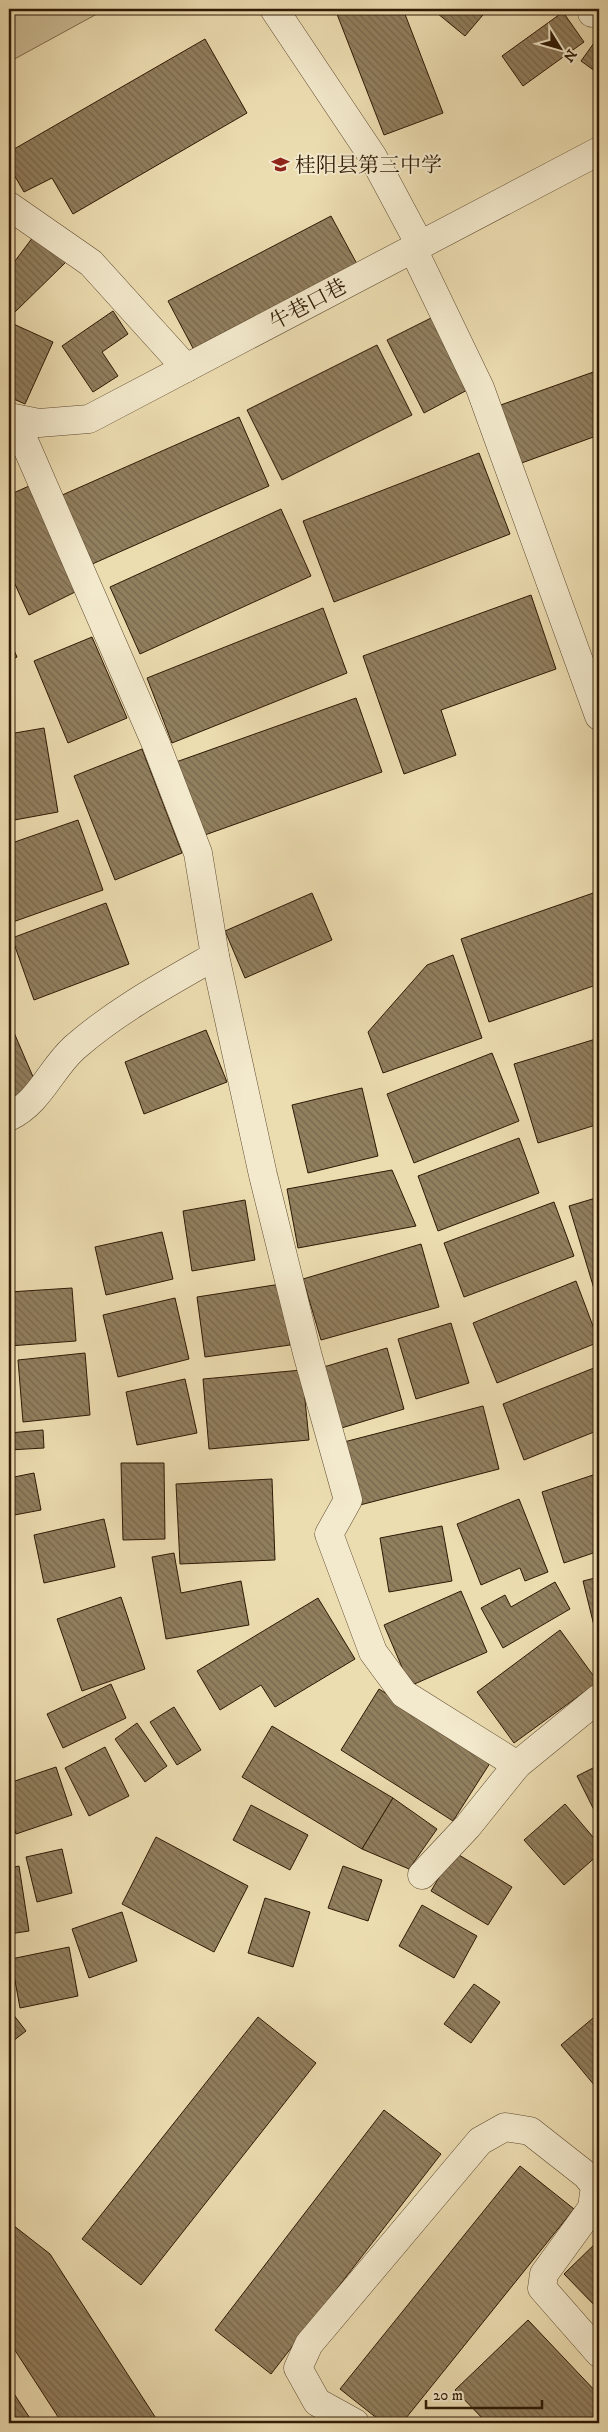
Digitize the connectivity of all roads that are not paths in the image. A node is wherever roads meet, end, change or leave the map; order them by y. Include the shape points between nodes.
1 (274, 9) edge
2 (599, 151) edge
3 (9, 206) edge
4 (417, 247) junction
5 (186, 368) junction
6 (19, 429) edge
7 (599, 716) edge
8 (215, 956) junction
9 (9, 1117) edge
10 (599, 1698) edge
11 (517, 1765) junction
12 (422, 1875) dead end
13 (599, 2353) edge
14 (355, 2423) edge

1 - 4 street via 373,157
2 - 4 street, 牛巷口巷
3 - 5 street via 91,262
4 - 5 street, 牛巷口巷
4 - 7 street via 480,388
5 - 6 street, 牛巷口巷 via 89,418
6 - 8 street via 156,744 194,844
8 - 9 street via 139,999 73,1049 25,1109
8 - 11 street via 265,1185 348,1500 329,1534 373,1652 404,1694
10 - 11 street
11 - 12 street via 468,1826
13 - 14 street via 542,2288 544,2274 592,2208 594,2186 586,2175 530,2131 506,2128 480,2141 309,2344 298,2368 317,2402

